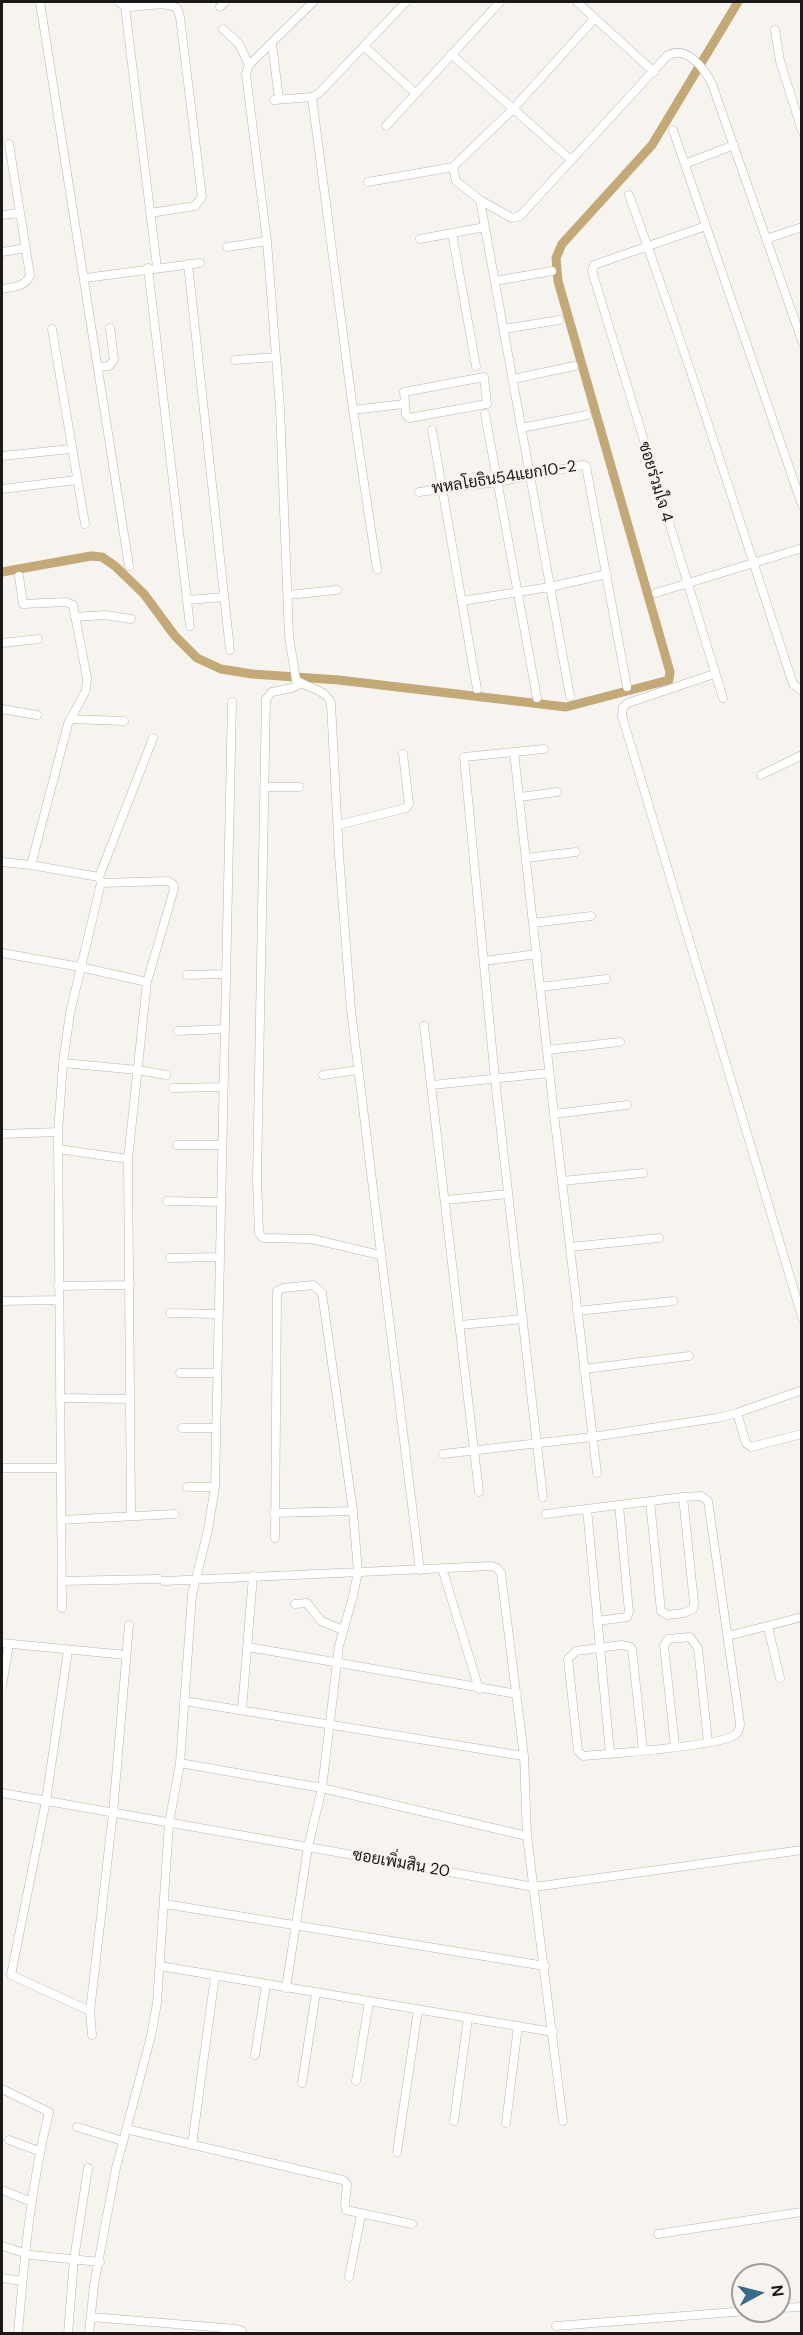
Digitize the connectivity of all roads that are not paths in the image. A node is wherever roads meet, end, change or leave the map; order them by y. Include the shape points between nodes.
1 (40, 2) edge
2 (313, 2) edge
3 (406, 2) edge
4 (500, 2) edge
5 (577, 2) edge
6 (122, 4) edge
7 (595, 18) junction
8 (223, 28) dead end
9 (775, 30) dead end
10 (272, 44) junction
11 (365, 47) junction
12 (451, 54) junction
13 (249, 65) junction
14 (654, 72) junction
15 (415, 93) junction
16 (312, 97) junction
17 (513, 109) junction
18 (386, 126) dead end
19 (673, 130) dead end
20 (801, 131) edge
21 (9, 144) dead end
22 (734, 145) junction
23 (571, 160) junction
24 (685, 164) junction
25 (453, 168) junction
26 (368, 182) dead end
27 (629, 195) dead end
28 (480, 200) junction
29 (20, 213) junction
30 (150, 213) junction
31 (2, 215) edge
32 (706, 226) junction
33 (485, 227) junction
34 (801, 227) edge
35 (452, 233) junction
36 (420, 239) dead end
37 (766, 239) junction
38 (267, 242) junction
39 (227, 247) dead end
40 (648, 247) junction
41 (26, 248) junction
42 (2, 252) edge
43 (200, 262) dead end
44 (188, 264) junction
45 (152, 268) junction
46 (552, 272) dead end
47 (85, 278) junction
48 (495, 281) junction
49 (2, 289) edge
50 (559, 320) dead end
51 (110, 328) dead end
52 (52, 329) dead end
53 (504, 330) junction
54 (801, 340) edge
55 (276, 357) junction
56 (235, 360) dead end
57 (476, 366) dead end
58 (574, 366) dead end
59 (98, 367) junction
60 (513, 379) junction
61 (404, 404) junction
62 (353, 410) junction
63 (486, 414) dead end
64 (586, 415) dead end
65 (521, 428) junction
66 (432, 430) dead end
67 (71, 449) junction
68 (2, 456) edge
69 (530, 476) junction
70 (76, 480) junction
71 (498, 482) junction
72 (2, 489) edge
73 (443, 489) junction
74 (419, 492) dead end
75 (801, 505) edge
76 (85, 524) dead end
77 (801, 549) edge
78 (753, 563) junction
79 (129, 566) dead end
80 (377, 569) dead end
81 (607, 574) junction
82 (18, 576) dead end
83 (687, 584) junction
84 (550, 587) junction
85 (337, 590) dead end
86 (518, 592) junction
87 (656, 593) dead end
88 (288, 595) junction
89 (224, 597) junction
90 (188, 600) junction
91 (462, 602) junction
92 (75, 617) junction
93 (131, 619) dead end
94 (190, 626) dead end
95 (38, 639) dead end
96 (2, 643) edge
97 (230, 650) dead end
98 (714, 674) junction
99 (297, 678) junction
100 (627, 687) dead end
101 (477, 689) dead end
102 (801, 691) edge
103 (570, 696) dead end
104 (537, 698) dead end
105 (723, 698) dead end
106 (232, 702) dead end
107 (2, 709) edge
108 (37, 715) dead end
109 (70, 719) junction
110 (124, 721) dead end
111 (153, 738) dead end
112 (544, 749) dead end
113 (514, 752) junction
114 (403, 754) dead end
115 (801, 755) edge
116 (761, 775) dead end
117 (264, 787) junction
118 (299, 787) dead end
119 (556, 792) dead end
120 (520, 797) junction
121 (338, 825) junction
122 (576, 852) dead end
123 (526, 858) junction
124 (2, 862) edge
125 (31, 865) junction
126 (100, 880) junction
127 (591, 916) dead end
128 (533, 922) junction
129 (2, 953) edge
130 (537, 954) junction
131 (484, 961) junction
132 (80, 967) junction
133 (187, 975) dead end
134 (225, 975) junction
135 (606, 979) dead end
136 (147, 982) junction
137 (540, 987) junction
138 (424, 1026) dead end
139 (224, 1029) junction
140 (177, 1031) dead end
141 (620, 1042) dead end
142 (547, 1050) junction
143 (63, 1063) junction
144 (138, 1070) junction
145 (358, 1070) junction
146 (549, 1073) junction
147 (166, 1075) dead end
148 (323, 1075) dead end
149 (495, 1078) junction
150 (432, 1085) junction
151 (173, 1088) dead end
152 (223, 1088) junction
153 (627, 1106) dead end
154 (554, 1114) junction
155 (58, 1132) junction
156 (2, 1134) edge
157 (177, 1145) dead end
158 (221, 1145) junction
159 (58, 1149) junction
160 (128, 1159) junction
161 (643, 1173) dead end
162 (562, 1181) junction
163 (508, 1194) junction
164 (445, 1200) junction
165 (167, 1201) dead end
166 (220, 1202) junction
167 (659, 1238) dead end
168 (570, 1247) junction
169 (380, 1255) junction
170 (219, 1257) junction
171 (170, 1258) dead end
172 (129, 1285) junction
173 (58, 1286) junction
174 (58, 1299) junction
175 (2, 1301) edge
176 (673, 1301) dead end
177 (577, 1311) junction
178 (170, 1312) dead end
179 (217, 1314) junction
180 (801, 1317) edge
181 (523, 1319) junction
182 (460, 1325) junction
183 (689, 1356) dead end
184 (584, 1369) junction
185 (180, 1373) dead end
186 (216, 1373) junction
187 (801, 1390) edge
188 (60, 1398) junction
189 (130, 1399) junction
190 (737, 1413) junction
191 (182, 1428) dead end
192 (215, 1428) junction
193 (801, 1434) edge
194 (592, 1437) junction
195 (537, 1444) junction
196 (475, 1450) junction
197 (443, 1454) dead end
198 (2, 1468) edge
199 (61, 1468) junction
200 (597, 1473) dead end
201 (187, 1487) dead end
202 (215, 1487) junction
203 (479, 1492) dead end
204 (543, 1497) dead end
205 (683, 1497) junction
206 (650, 1501) junction
207 (619, 1505) junction
208 (587, 1509) junction
209 (353, 1511) junction
210 (274, 1513) junction
211 (175, 1514) dead end
212 (546, 1514) dead end
213 (131, 1516) junction
214 (61, 1520) junction
215 (275, 1538) dead end
216 (442, 1568) junction
217 (420, 1570) junction
218 (358, 1572) junction
219 (253, 1576) junction
220 (194, 1580) junction
221 (62, 1581) junction
222 (295, 1604) dead end
223 (62, 1608) dead end
224 (801, 1617) edge
225 (597, 1621) junction
226 (129, 1625) dead end
227 (768, 1627) junction
228 (343, 1630) junction
229 (728, 1636) junction
230 (5, 1643) edge
231 (248, 1647) junction
232 (600, 1648) junction
233 (68, 1650) junction
234 (126, 1655) junction
235 (339, 1663) junction
236 (780, 1678) dead end
237 (2, 1686) edge
238 (479, 1689) junction
239 (517, 1694) junction
240 (184, 1701) junction
241 (242, 1710) junction
242 (331, 1725) junction
243 (708, 1742) junction
244 (675, 1746) junction
245 (643, 1750) junction
246 (610, 1753) junction
247 (524, 1756) junction
248 (180, 1763) junction
249 (322, 1788) junction
250 (2, 1793) edge
251 (46, 1801) junction
252 (113, 1813) junction
253 (169, 1823) junction
254 (527, 1836) junction
255 (308, 1847) junction
256 (801, 1850) edge
257 (534, 1887) junction
258 (165, 1904) junction
259 (297, 1925) junction
260 (160, 1966) junction
261 (545, 1966) junction
262 (2, 1971) edge
263 (11, 1975) junction
264 (215, 1976) junction
265 (266, 1985) junction
266 (286, 1988) junction
267 (316, 1993) junction
268 (369, 2002) junction
269 (418, 2010) junction
270 (90, 2011) junction
271 (468, 2018) junction
272 (518, 2026) junction
273 (553, 2032) junction
274 (92, 2035) dead end
275 (255, 2055) dead end
276 (356, 2081) dead end
277 (302, 2083) dead end
278 (2, 2089) edge
279 (454, 2121) dead end
280 (563, 2121) dead end
281 (506, 2123) dead end
282 (77, 2127) dead end
283 (126, 2129) junction
284 (9, 2140) dead end
285 (123, 2141) junction
286 (192, 2145) junction
287 (39, 2151) junction
288 (397, 2152) dead end
289 (88, 2168) dead end
290 (2, 2190) edge
291 (32, 2202) junction
292 (801, 2212) edge
293 (361, 2215) junction
294 (412, 2224) dead end
295 (658, 2234) dead end
296 (2, 2246) edge
297 (24, 2254) junction
298 (74, 2259) junction
299 (100, 2262) junction
300 (349, 2277) dead end
301 (2, 2278) edge
302 (22, 2281) junction
303 (731, 2312) edge
304 (91, 2317) junction
305 (556, 2326) dead end
306 (18, 2334) edge
307 (68, 2334) edge
308 (89, 2334) edge
309 (243, 2334) edge

1 - 47 street
2 - 10 street
3 - 11 street
4 - 12 street
5 - 7 street
6 - 30 street
6 - 30 street via 168,3 177,8 180,17 202,197 195,206
7 - 14 street
7 - 17 street
8 - 13 street via 238,44
9 - 20 street
10 - 13 street
10 - 16 street via 277,99
11 - 15 street
11 - 16 street
12 - 15 street
12 - 17 street
13 - 38 street via 246,74
14 - 22 street via 673,53 694,60 706,73
14 - 23 street
15 - 18 street
16 - 62 street
17 - 23 street
17 - 25 street
19 - 24 street
21 - 29 street
22 - 24 street
22 - 37 street
23 - 28 street via 520,216 512,218
24 - 32 street
25 - 26 street
25 - 28 street via 456,181
27 - 40 street
28 - 33 street
29 - 31 street
29 - 41 street
30 - 45 street
32 - 40 street
32 - 75 street
33 - 35 street
33 - 48 street
34 - 37 street
35 - 36 street
35 - 57 street
37 - 54 street
38 - 39 street
38 - 55 street
40 - 78 street
40 - 83 street, ซอยร่วมใจ 4 via 594,265 593,276
41 - 42 street
41 - 49 street via 29,280
43 - 44 street
44 - 45 street
44 - 89 street
45 - 47 street
45 - 90 street
46 - 48 street
47 - 59 street
48 - 53 street
50 - 53 street
51 - 59 street via 114,360 109,366
52 - 67 street
53 - 60 street
55 - 56 street
55 - 88 street
58 - 60 street
59 - 79 street
60 - 65 street
61 - 61 street via 404,393 484,377 487,404 409,418
61 - 62 street
62 - 80 street
63 - 71 street
64 - 65 street
65 - 69 street
66 - 73 street
67 - 68 street
67 - 70 street
69 - 71 street, พหลโยธิน54แยก10-2
69 - 81 street, พหลโยธิน54แยก10-2 via 583,465 588,470
69 - 84 street
70 - 72 street
70 - 76 street
71 - 73 street, พหลโยธิน54แยก10-2
71 - 86 street
73 - 74 street, พหลโยธิน54แยก10-2
73 - 91 street
77 - 78 street
78 - 83 street
78 - 102 street via 793,684
81 - 84 street
81 - 100 street
82 - 92 street via 23,604 70,603
83 - 87 street
83 - 98 street, ซอยร่วมใจ 4
84 - 86 street
84 - 103 street
85 - 88 street
86 - 91 street
86 - 104 street
88 - 99 street via 289,636
89 - 90 street
89 - 97 street
90 - 94 street
91 - 101 street
92 - 93 street via 105,615
92 - 109 street via 87,684
95 - 96 street
98 - 105 street, ซอยร่วมใจ 4
98 - 180 street via 628,704 623,707 622,716
99 - 117 street via 292,688 272,692 266,699
99 - 121 street via 330,698
106 - 134 street
107 - 108 street
109 - 110 street
109 - 125 street
111 - 126 street
112 - 113 street
113 - 120 street
113 - 131 street via 464,757
114 - 121 street via 409,804 406,808
115 - 116 street
117 - 118 street
117 - 169 street via 259,1233 267,1239 312,1239
119 - 120 street
120 - 123 street
121 - 145 street
122 - 123 street
123 - 128 street
124 - 125 street
125 - 126 street
126 - 132 street
126 - 136 street via 168,881 174,885
127 - 128 street
128 - 130 street
129 - 132 street
130 - 131 street
130 - 137 street
131 - 149 street
132 - 136 street
132 - 143 street
133 - 134 street
134 - 139 street
135 - 137 street
136 - 144 street
137 - 142 street
138 - 150 street
139 - 140 street
139 - 152 street
141 - 142 street
142 - 146 street
143 - 144 street
143 - 155 street
144 - 147 street
144 - 160 street
145 - 148 street
145 - 169 street
146 - 149 street
146 - 154 street
149 - 150 street
149 - 163 street
150 - 164 street
151 - 152 street
152 - 158 street
153 - 154 street
154 - 162 street
155 - 156 street
155 - 159 street
157 - 158 street
158 - 166 street
159 - 160 street
159 - 173 street
160 - 172 street
161 - 162 street
162 - 168 street
163 - 164 street
163 - 181 street
164 - 182 street
165 - 166 street
166 - 170 street
167 - 168 street
168 - 177 street
169 - 217 street
170 - 171 street
170 - 179 street
172 - 173 street
172 - 189 street
173 - 174 street
174 - 175 street
174 - 188 street
176 - 177 street
177 - 184 street
178 - 179 street
179 - 186 street
181 - 182 street
181 - 195 street
182 - 196 street
183 - 184 street
184 - 194 street
185 - 186 street
186 - 192 street
187 - 190 street
188 - 189 street
188 - 199 street
189 - 213 street
190 - 193 street via 746,1443 751,1447
190 - 194 street
191 - 192 street
192 - 202 street
194 - 195 street
194 - 200 street
195 - 196 street
195 - 204 street
196 - 197 street
196 - 203 street
198 - 199 street
199 - 214 street
201 - 202 street
202 - 220 street
205 - 206 street
205 - 206 street via 694,1603 693,1609 684,1613 667,1615 661,1611
205 - 229 street via 701,1496 708,1501
206 - 207 street
207 - 208 street
207 - 225 street via 629,1612 622,1619
208 - 212 street
208 - 225 street
209 - 210 street
209 - 210 street via 322,1293 313,1286 277,1291
209 - 218 street
210 - 215 street
211 - 213 street
213 - 214 street
214 - 221 street
216 - 217 street
216 - 238 street
216 - 239 street via 491,1566 501,1573
217 - 218 street
218 - 219 street
218 - 228 street
219 - 220 street
219 - 231 street
220 - 221 street
220 - 240 street
221 - 223 street
222 - 228 street via 307,1603 321,1621
224 - 227 street
225 - 232 street
226 - 234 street
227 - 229 street
227 - 236 street
228 - 235 street
229 - 243 street via 740,1728 733,1737
230 - 233 street
230 - 237 street
231 - 235 street
231 - 241 street
232 - 245 street via 627,1645 632,1649
232 - 246 street
232 - 246 street via 576,1651 568,1659 579,1754
233 - 234 street
233 - 251 street
234 - 252 street
235 - 238 street
235 - 242 street
238 - 239 street
239 - 247 street
240 - 241 street
240 - 248 street
241 - 242 street
242 - 247 street
242 - 249 street
243 - 244 street
243 - 244 street via 698,1648 690,1637 673,1637 664,1646
244 - 245 street
245 - 246 street
247 - 254 street
248 - 249 street
248 - 253 street
249 - 254 street
249 - 255 street
250 - 251 street, ซอยเพิ่มสิน 20
251 - 252 street, ซอยเพิ่มสิน 20
251 - 263 street
252 - 253 street, ซอยเพิ่มสิน 20
252 - 270 street
253 - 255 street, ซอยเพิ่มสิน 20
253 - 258 street
254 - 257 street
255 - 257 street, ซอยเพิ่มสิน 20
255 - 259 street
256 - 257 street, ซอยเพิ่มสิน 20
257 - 261 street
258 - 259 street
258 - 260 street
259 - 261 street
259 - 266 street
260 - 264 street
260 - 283 street via 151,2036
261 - 273 street
262 - 263 street
263 - 270 street
264 - 265 street
264 - 286 street
265 - 266 street
265 - 275 street
266 - 267 street
267 - 268 street
267 - 277 street
268 - 269 street
268 - 276 street
269 - 271 street
269 - 288 street
270 - 274 street
271 - 272 street
271 - 279 street
272 - 273 street
272 - 281 street
273 - 280 street
278 - 287 street via 49,2112
282 - 285 street
283 - 285 street
283 - 286 street
284 - 287 street
285 - 299 street
286 - 293 street via 343,2180 347,2184 346,2210
287 - 291 street
289 - 298 street
290 - 291 street
291 - 297 street
292 - 295 street
293 - 294 street
293 - 300 street
296 - 297 street
297 - 298 street
297 - 302 street
298 - 299 street
298 - 307 street
299 - 304 street
301 - 302 street
302 - 306 street
303 - 305 street
304 - 308 street
304 - 309 street via 236,2329

